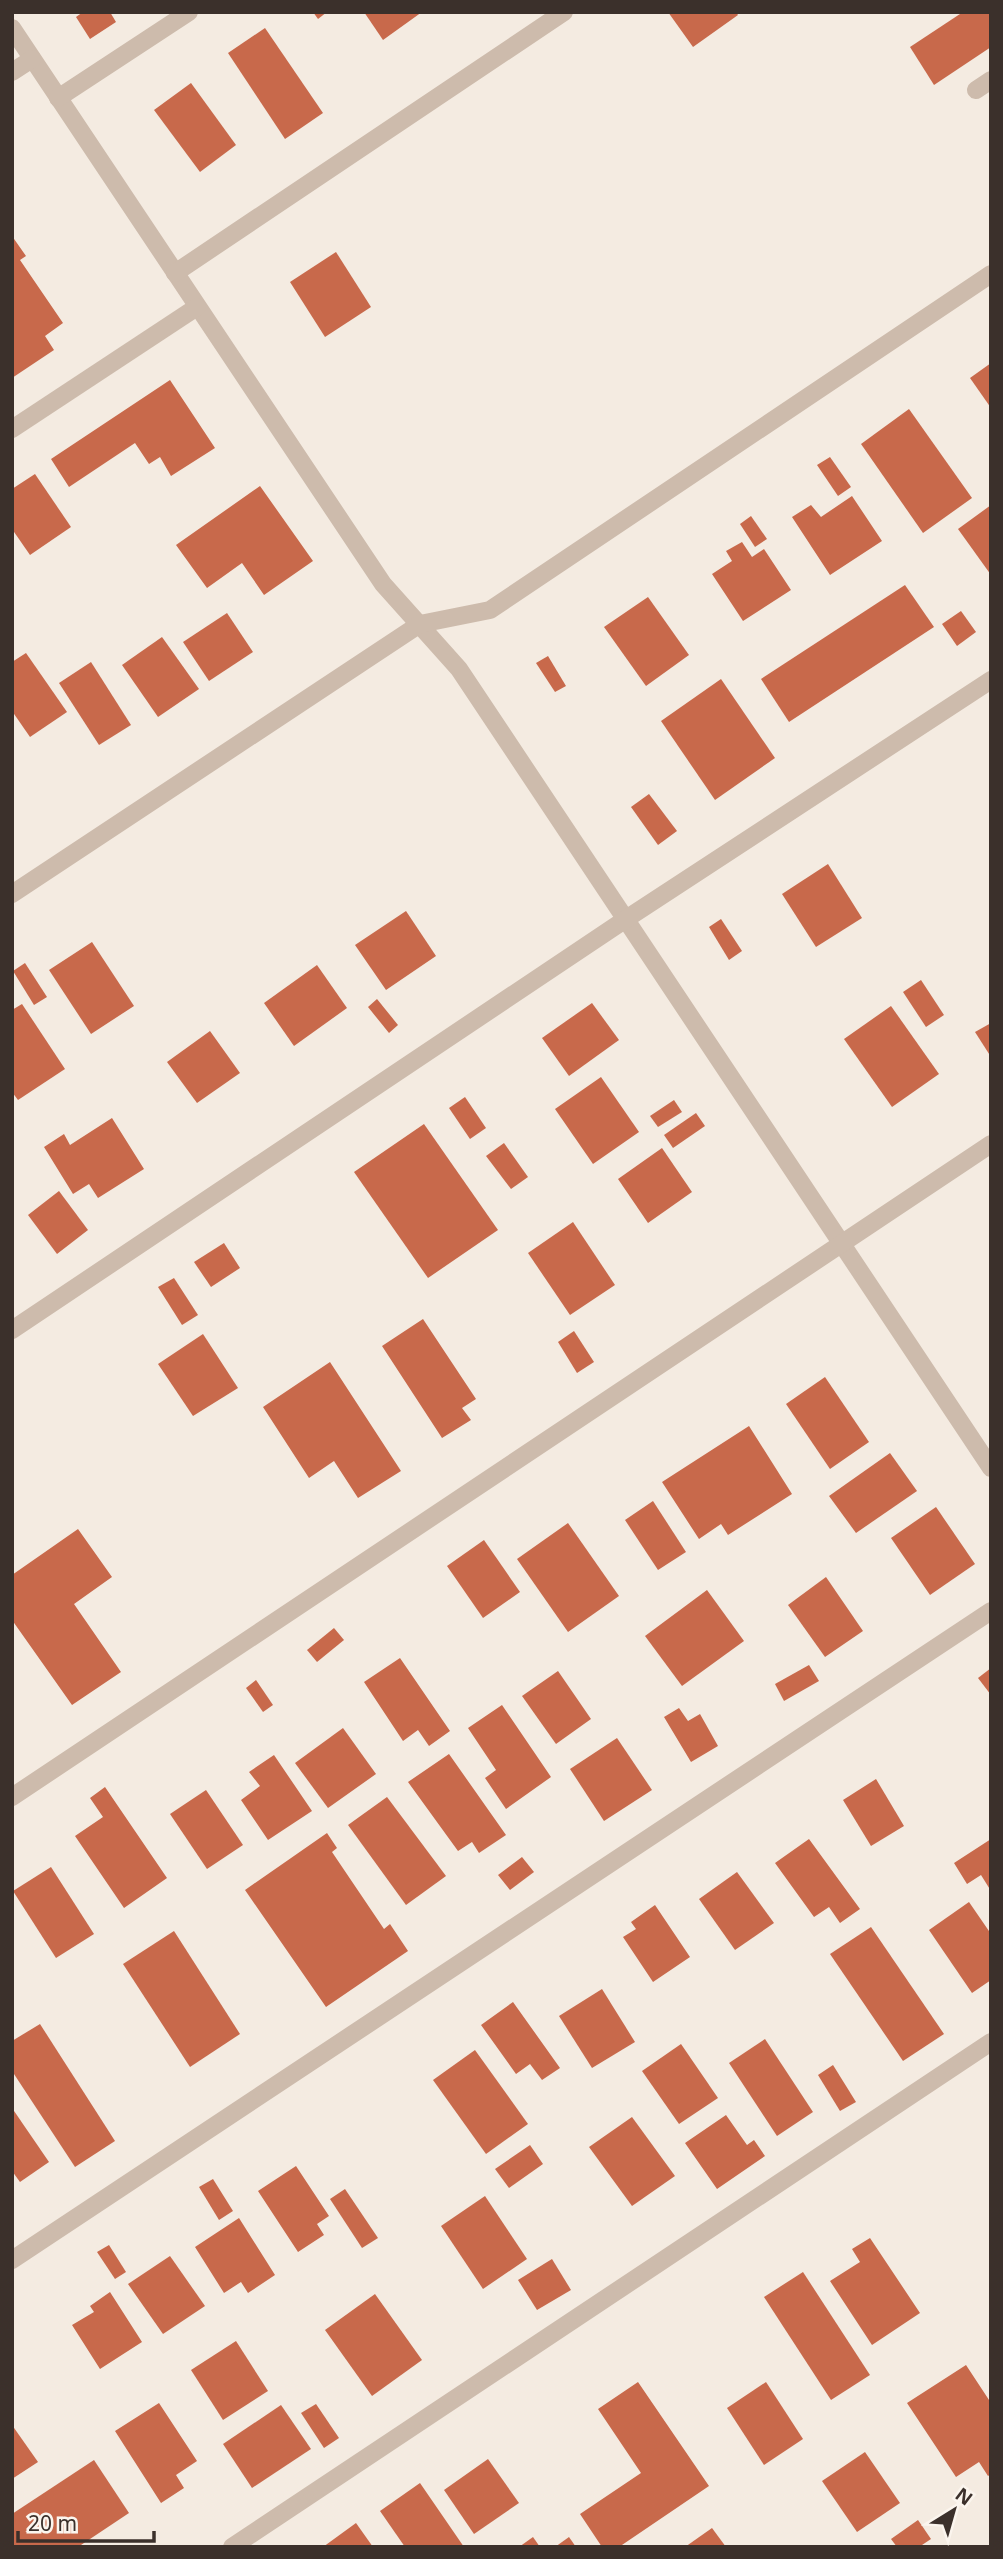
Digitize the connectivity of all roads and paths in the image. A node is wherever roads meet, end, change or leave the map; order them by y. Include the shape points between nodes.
1 (188, 12) edge
2 (564, 12) edge
3 (12, 28) edge
4 (32, 59) junction
5 (12, 72) edge
6 (58, 98) junction
7 (175, 273) junction
8 (991, 274) edge
9 (197, 307) junction
10 (12, 429) edge
11 (420, 624) junction
12 (991, 680) edge
13 (12, 894) edge
14 (626, 919) junction
15 (991, 1144) edge
16 (842, 1243) junction
17 (12, 1329) edge
18 (991, 1468) edge
19 (991, 1611) edge
20 (12, 1797) edge
21 (991, 2042) edge
22 (12, 2260) edge
23 (232, 2547) edge

1 - 6 street
2 - 7 street
3 - 4 street
4 - 5 street
4 - 6 street
6 - 7 street
7 - 9 street
8 - 11 street via 490,610
9 - 10 street
9 - 11 street via 383,584
11 - 13 street
11 - 14 street via 459,669
12 - 14 street
14 - 16 street
14 - 17 street
15 - 16 street
16 - 18 street
16 - 20 street
19 - 22 street
21 - 23 street

